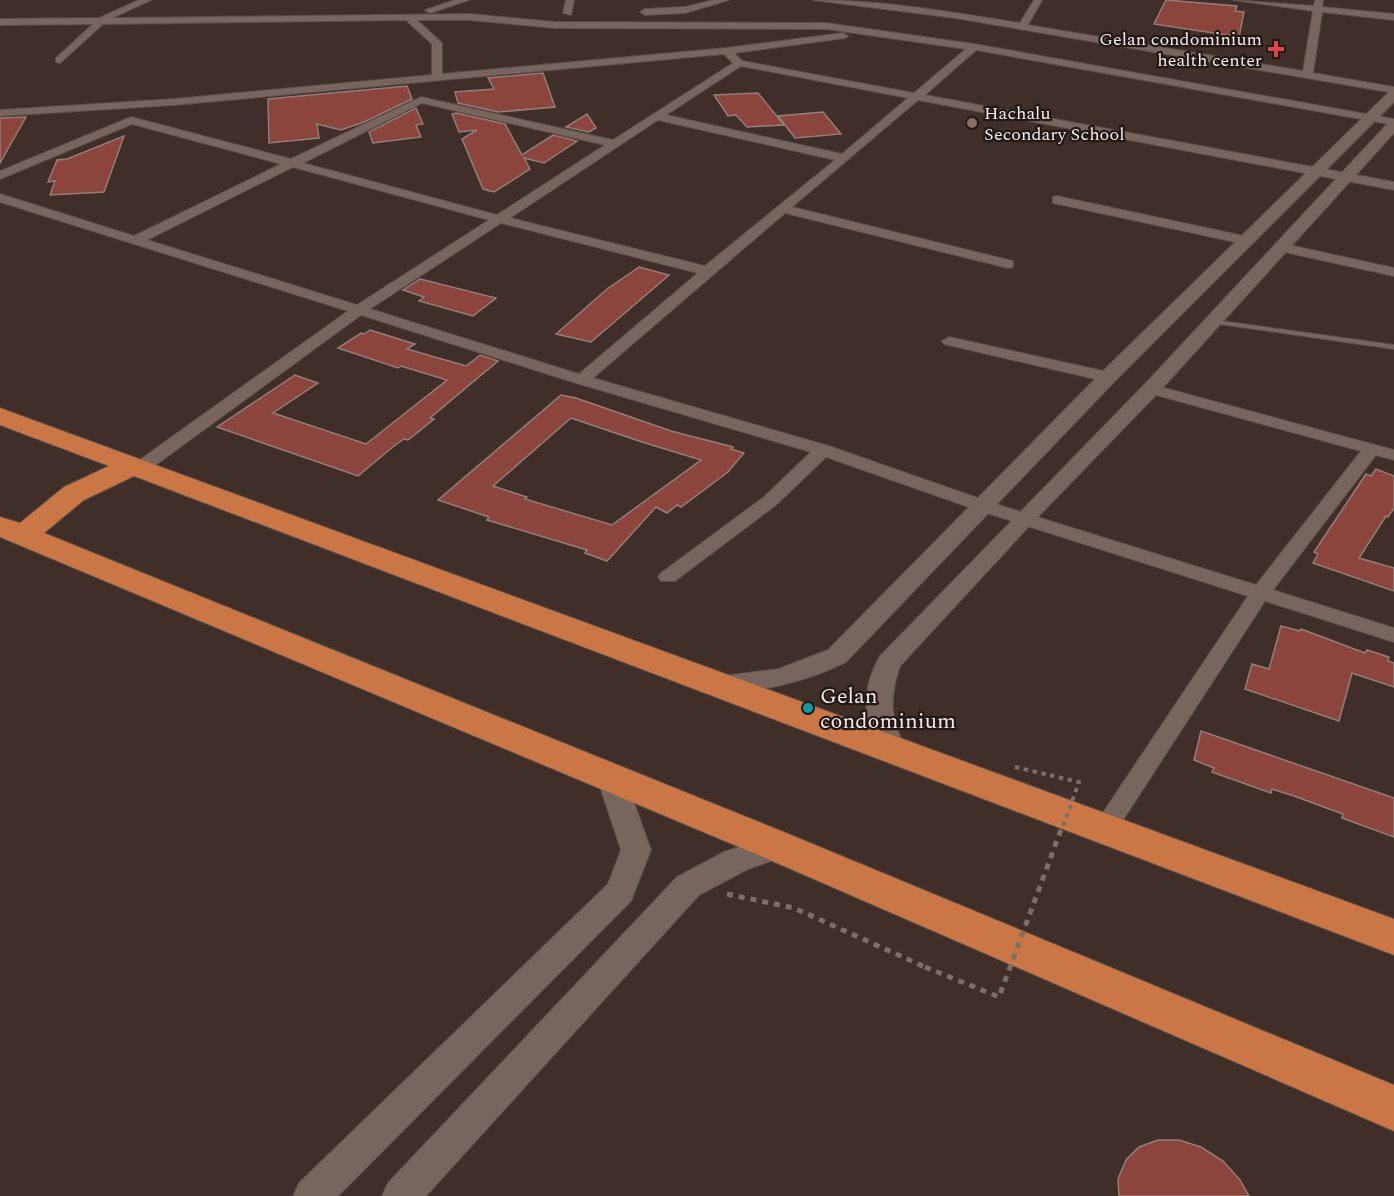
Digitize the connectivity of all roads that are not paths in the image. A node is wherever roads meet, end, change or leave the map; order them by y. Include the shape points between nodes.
1 (147, 0) edge
2 (465, 0) edge
3 (570, 0) edge
4 (725, 0) edge
5 (817, 0) edge
6 (1038, 0) edge
7 (1237, 0) edge
8 (713, 3) junction
9 (1319, 4) edge
10 (635, 12) dead end
11 (544, 13) dead end
12 (556, 13) dead end
13 (568, 13) junction
14 (579, 13) dead end
15 (411, 16) junction
16 (0, 17) edge
17 (1394, 17) edge
18 (101, 21) junction
19 (0, 22) edge
20 (741, 25) junction
21 (1022, 27) junction
22 (878, 32) junction
23 (974, 47) junction
24 (726, 51) junction
25 (60, 60) dead end
26 (739, 63) junction
27 (466, 75) junction
28 (1307, 76) junction
29 (437, 78) junction
30 (1394, 90) edge
31 (1394, 95) edge
32 (918, 96) junction
33 (421, 100) junction
34 (174, 102) junction
35 (0, 113) edge
36 (658, 117) junction
37 (1372, 118) junction
38 (131, 120) junction
39 (1394, 124) edge
40 (615, 144) junction
41 (844, 158) junction
42 (295, 163) junction
43 (1316, 171) junction
44 (0, 175) edge
45 (1345, 176) junction
46 (1394, 186) edge
47 (0, 198) edge
48 (1056, 200) dead end
49 (783, 209) junction
50 (500, 219) junction
51 (136, 240) junction
52 (1249, 241) junction
53 (1280, 248) junction
54 (1008, 264) dead end
55 (708, 271) junction
56 (1394, 272) edge
57 (360, 310) junction
58 (1214, 322) junction
59 (949, 341) dead end
60 (1394, 347) edge
61 (1108, 377) junction
62 (582, 380) junction
63 (1151, 389) junction
64 (0, 416) edge
65 (1372, 449) junction
66 (823, 450) junction
67 (1394, 455) edge
68 (137, 467) junction
69 (983, 506) junction
70 (1024, 518) junction
71 (12, 531) edge
72 (668, 577) dead end
73 (1260, 593) junction
74 (1394, 635) edge
75 (714, 685) junction
76 (893, 752) junction
77 (610, 778) junction
78 (1104, 830) junction
79 (777, 846) junction
80 (1394, 937) edge
81 (1394, 1108) edge
82 (312, 1196) edge
83 (401, 1196) edge

1 - 18 street
2 - 15 street
3 - 13 street
4 - 8 street
5 - 21 street via 909,9
6 - 21 street
7 - 9 street
8 - 10 street via 670,12
8 - 20 street via 722,14
9 - 17 street
9 - 28 street
11 - 15 street
12 - 13 street
13 - 14 street
15 - 18 street
15 - 20 street via 555,25
15 - 29 street via 437,43
16 - 18 street
18 - 19 street
18 - 25 street
20 - 22 street via 826,26
21 - 28 street
22 - 23 street
22 - 24 street
23 - 32 street
23 - 37 street
24 - 26 street
24 - 27 street
26 - 32 street
26 - 36 street
27 - 29 street
27 - 33 street
28 - 30 street
29 - 34 street
31 - 37 street
32 - 41 street
32 - 43 street
33 - 40 street
33 - 42 street
34 - 35 street
34 - 38 street
36 - 40 street
36 - 41 street
37 - 39 street
37 - 43 street
38 - 42 street
38 - 44 street
39 - 45 street
40 - 50 street
41 - 49 street
42 - 50 street
42 - 51 street
43 - 45 street
43 - 52 street
45 - 46 street
45 - 53 street
47 - 51 street
48 - 52 street
49 - 54 street
49 - 55 street
50 - 55 street
50 - 57 street
51 - 57 street
52 - 61 street
53 - 56 street
53 - 58 street
55 - 62 street
57 - 62 street
57 - 68 street
58 - 60 lane
58 - 63 street
59 - 61 street
61 - 69 street
62 - 66 street
63 - 65 street
63 - 70 street
64 - 68 highway
65 - 67 street
65 - 73 street
66 - 69 street
66 - 72 street via 770,501
68 - 71 highway via 69,494
68 - 75 highway
69 - 70 street
69 - 75 street via 837,656 806,672 775,681
70 - 73 street
70 - 76 street via 889,662 879,687 877,719
71 - 77 highway
73 - 74 street
73 - 78 street
75 - 76 highway
76 - 78 highway
77 - 79 highway
77 - 82 street via 636,850 620,892
78 - 80 highway
79 - 81 highway
79 - 83 street via 735,861 688,886

